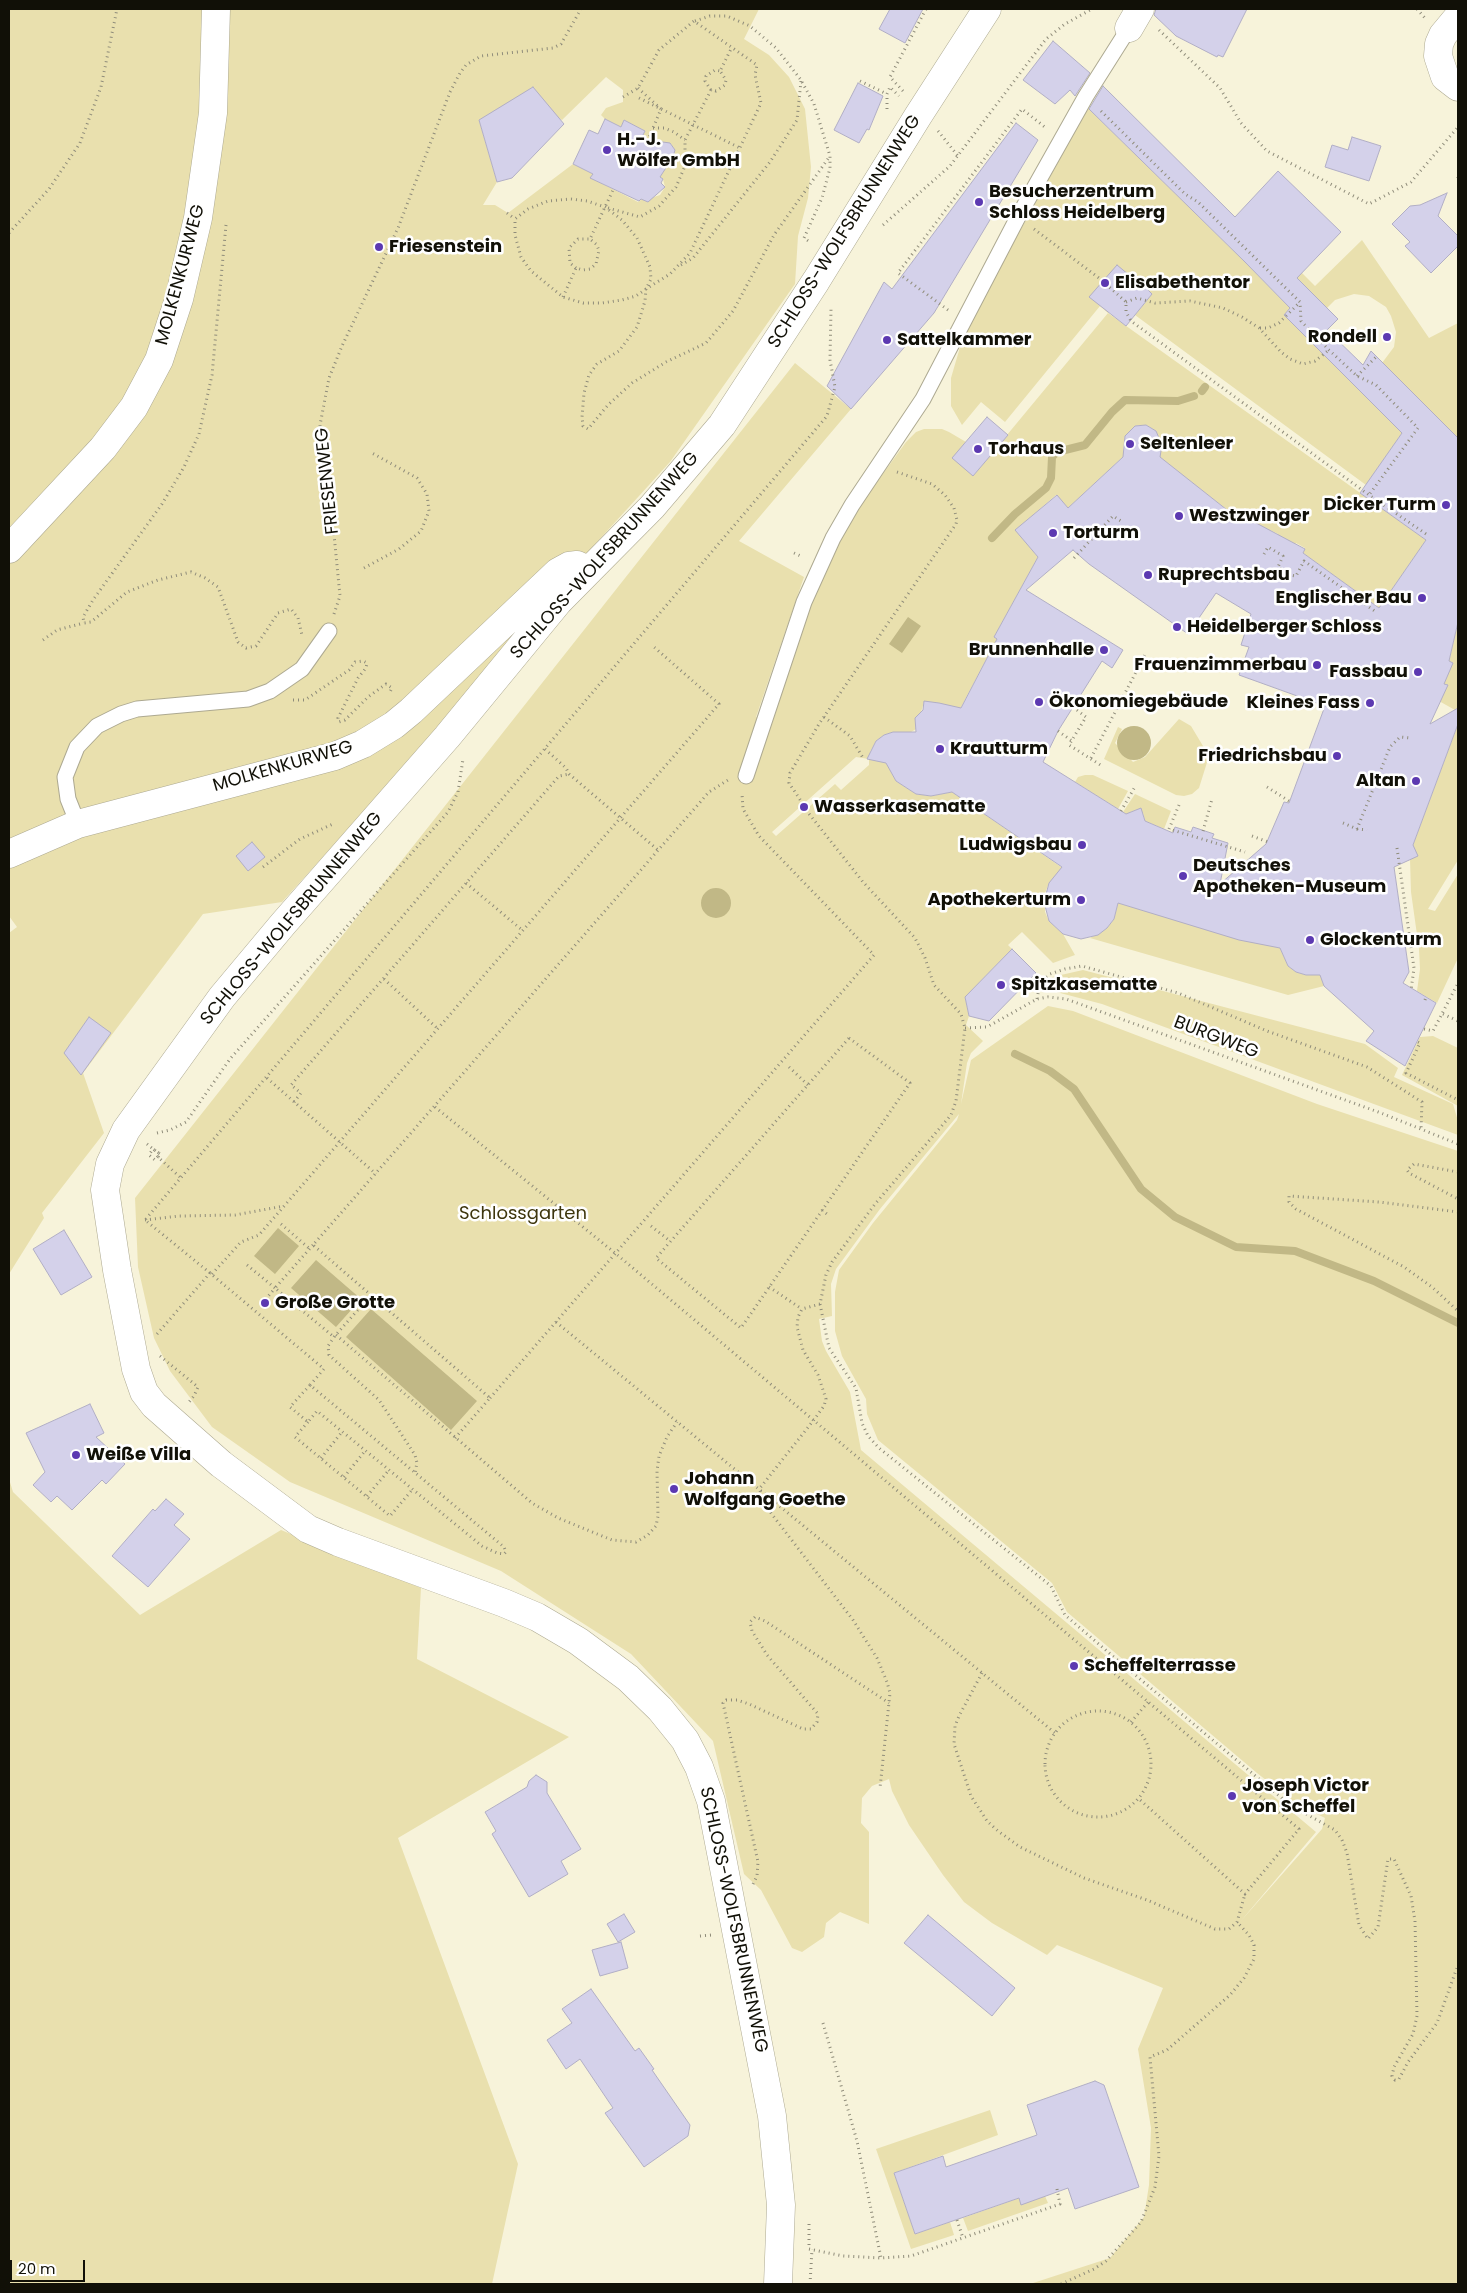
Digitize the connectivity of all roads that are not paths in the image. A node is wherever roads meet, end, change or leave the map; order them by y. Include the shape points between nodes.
1 (216, 9) edge
2 (987, 9) edge
3 (1139, 17) edge
4 (1458, 17) edge
5 (1458, 87) edge
6 (9, 549) edge
7 (588, 570) junction
8 (329, 631) road end
9 (746, 776) road end
10 (78, 824) junction
11 (9, 854) edge
12 (778, 2284) edge

1 - 6 street, MOLKENKURWEG via 213,113 201,200 179,299 159,360 134,406 103,448
2 - 7 street, SCHLOSS-WOLFSBRUNNENWEG via 734,408 652,507
3 - 9 lane via 1086,96 1018,217 923,399 852,505 822,558 804,602
4 - 5 street via 1443,35 1438,56 1445,76
7 - 10 street, MOLKENKURWEG via 578,565 558,572 436,688 363,744 335,756
7 - 12 street, SCHLOSS-WOLFSBRUNNENWEG via 222,997 118,1144 107,1177 106,1202 136,1369 144,1392 160,1411 221,1464 308,1529 537,1617 578,1640 628,1678 676,1727 699,1767 716,1827 772,2116 781,2205
8 - 10 lane via 308,662 280,686 258,696 137,709 97,726 77,747 65,777 68,799
10 - 11 street, MOLKENKURWEG

